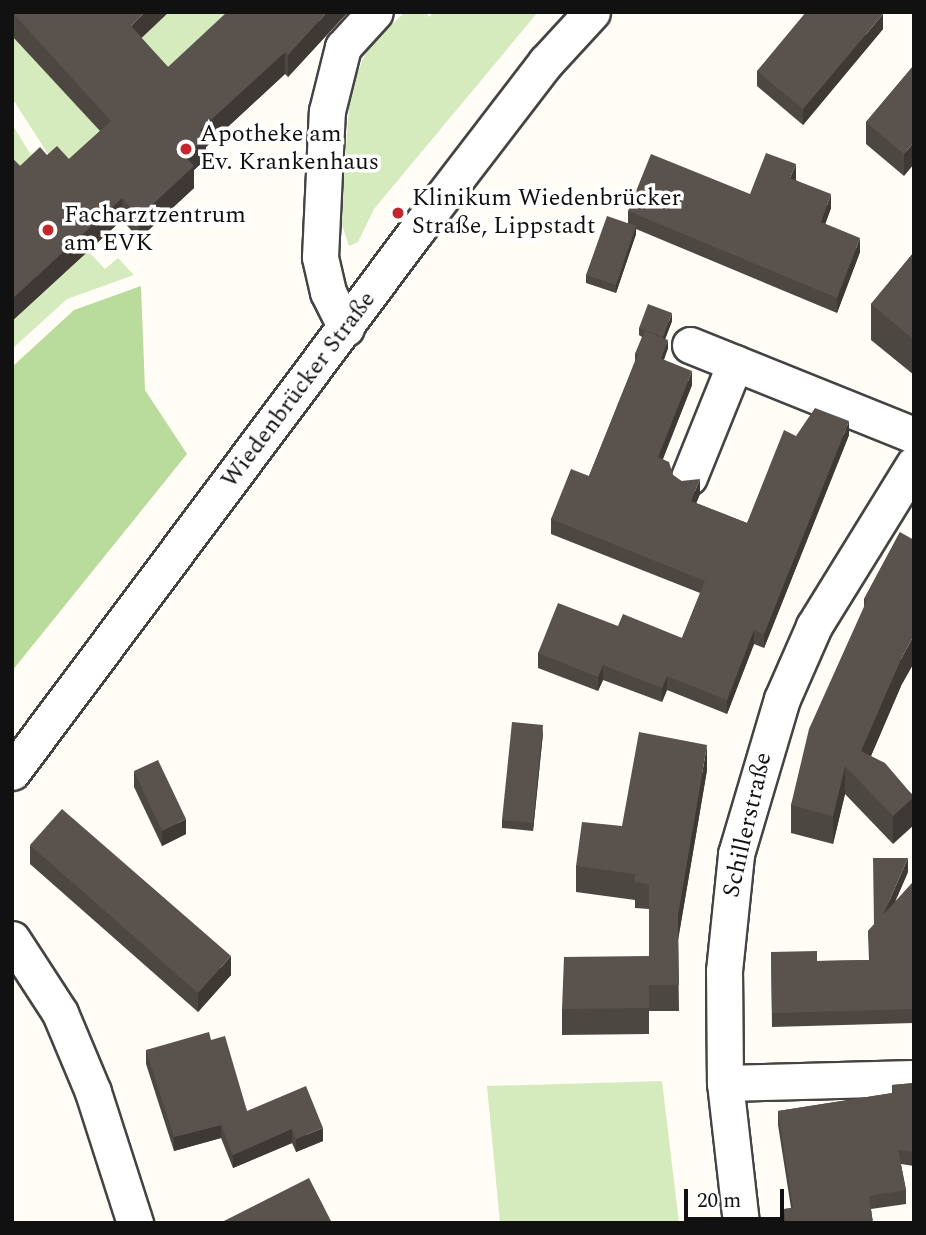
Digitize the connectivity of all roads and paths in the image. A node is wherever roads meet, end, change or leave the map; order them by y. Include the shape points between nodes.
1 (375, 12) edge
2 (592, 12) edge
3 (346, 328) junction
4 (690, 345) dead end
5 (735, 363) junction
6 (914, 435) edge
7 (914, 464) edge
8 (689, 477) edge
9 (12, 772) edge
10 (12, 939) edge
11 (914, 1078) edge
12 (724, 1083) junction
13 (135, 1223) edge
14 (741, 1223) edge

1 - 3 street via 343,47 331,83 320,257 328,292
2 - 3 street, Wiedenbrücker Straße via 546,62
3 - 9 street, Wiedenbrücker Straße
4 - 5 street
5 - 6 street
5 - 8 street
7 - 12 street, Schillerstraße via 814,626 782,699 753,785 727,915
10 - 13 street via 60,1013 93,1092
11 - 12 street
12 - 14 street, Schillerstraße

